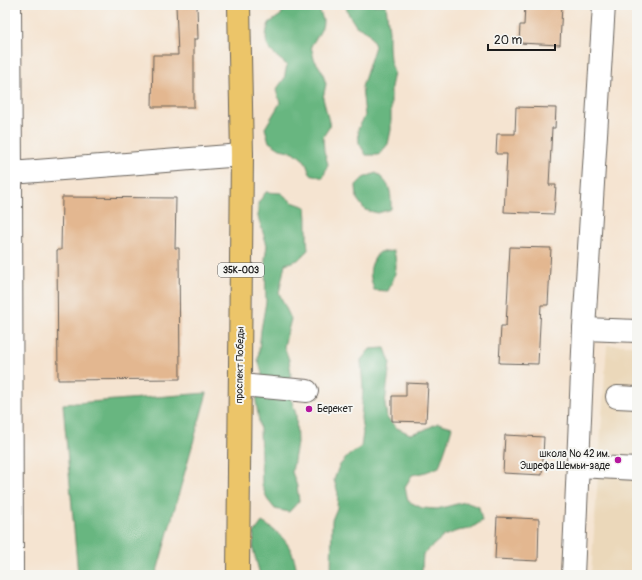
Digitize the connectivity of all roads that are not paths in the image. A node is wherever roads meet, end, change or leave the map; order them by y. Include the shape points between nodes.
1 (10, 5) edge
2 (239, 5) edge
3 (604, 5) edge
4 (8, 143) edge
5 (242, 155) junction
6 (11, 173) junction
7 (584, 329) junction
8 (637, 331) edge
9 (240, 385) junction
10 (307, 391) dead end
11 (578, 466) junction
12 (637, 469) edge
13 (12, 575) edge
14 (238, 575) edge
15 (573, 575) edge

1 - 4 street
2 - 5 main road, 35К-003
3 - 7 street
4 - 6 street
5 - 6 street
5 - 9 main road, проспект Победы / 35К-003
6 - 13 street
7 - 8 street
7 - 11 street
9 - 10 street
9 - 14 main road, проспект Победы / 35К-003
11 - 12 street
11 - 15 street

